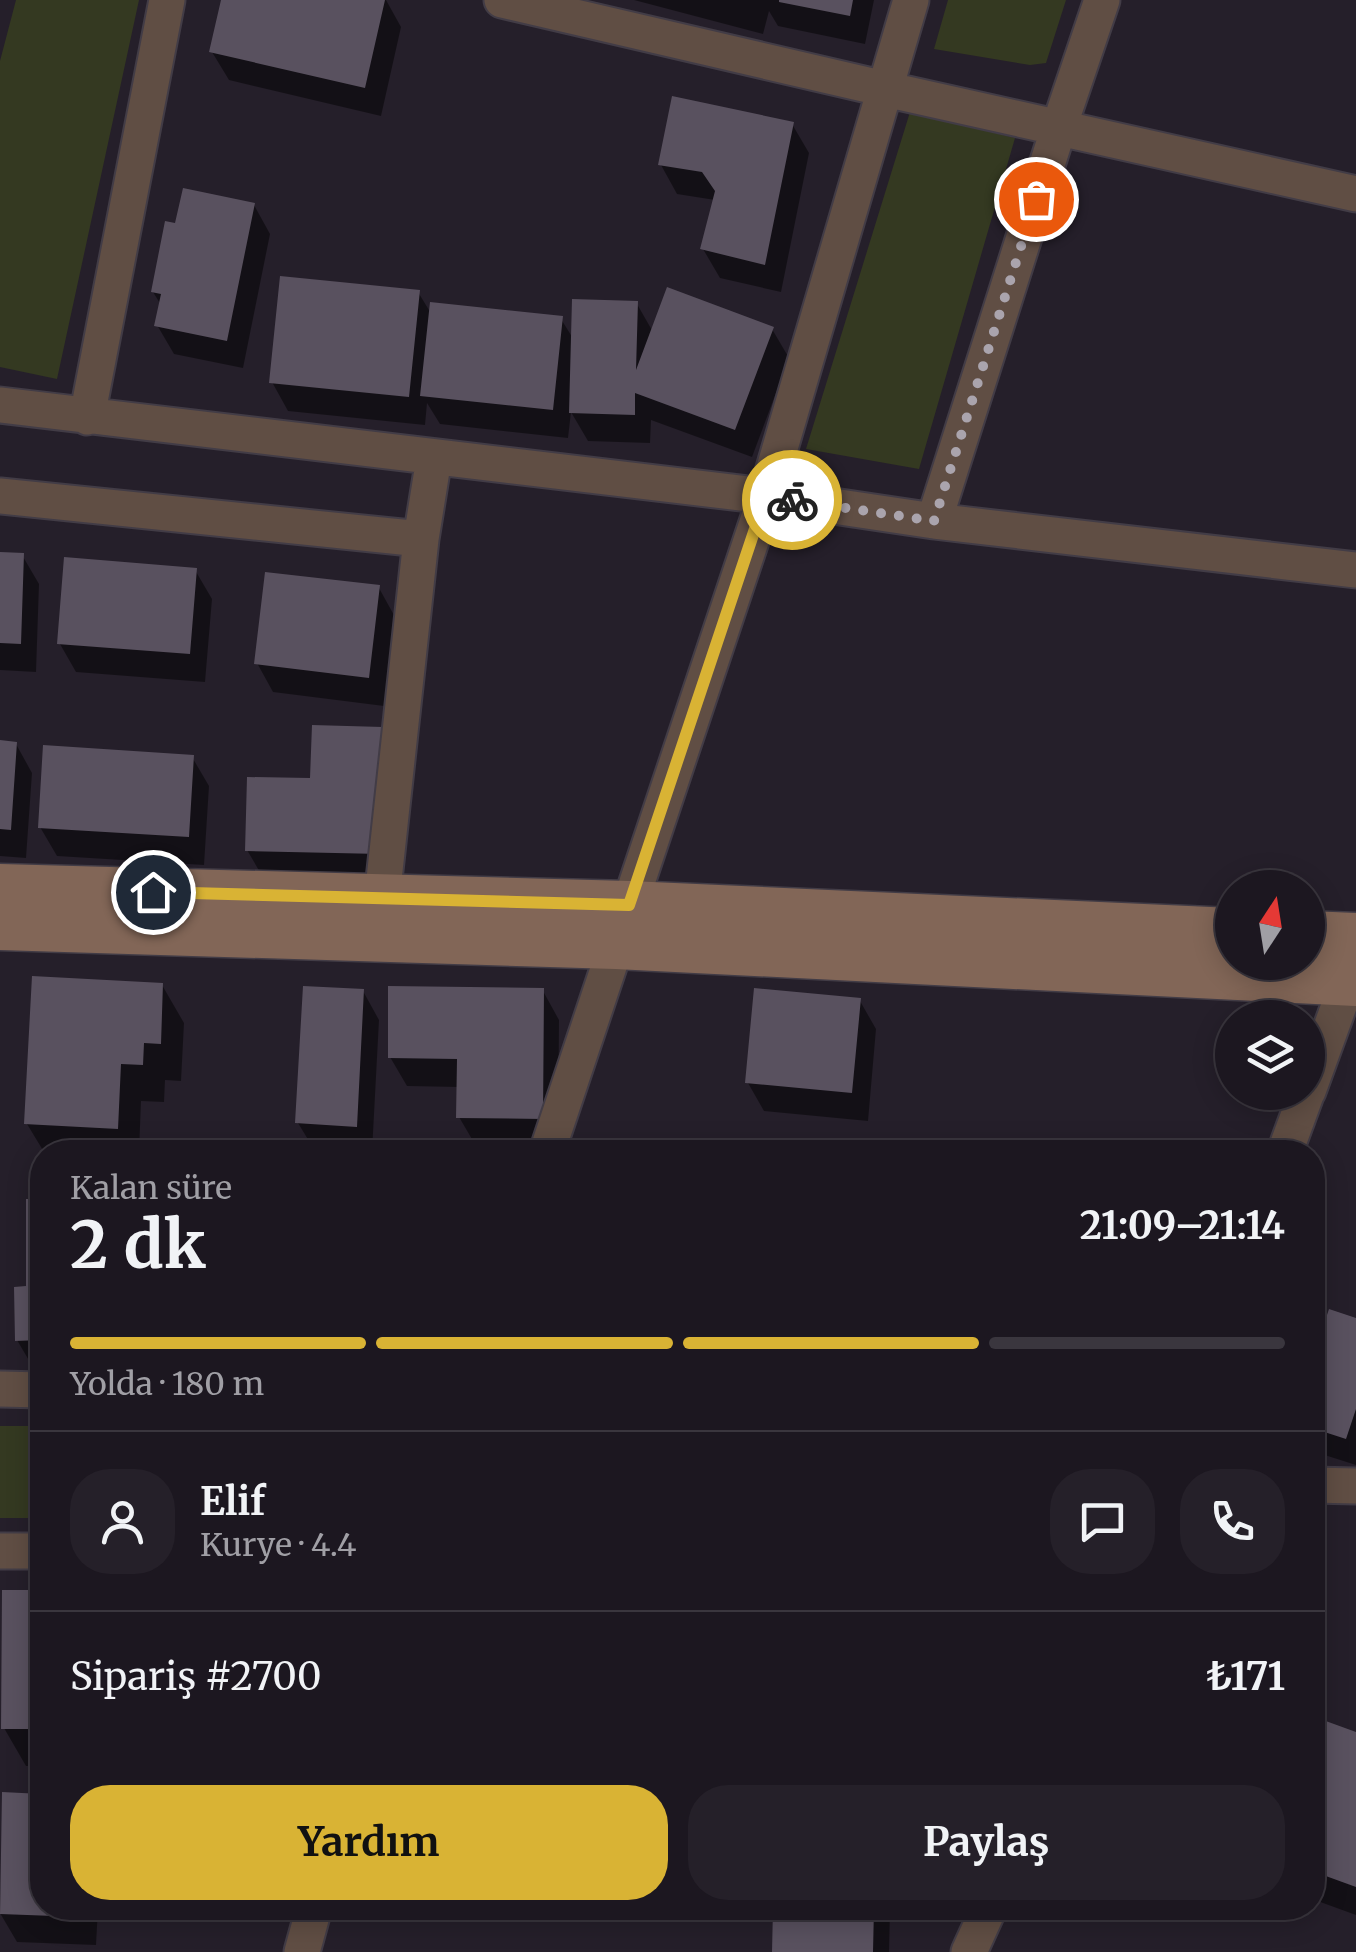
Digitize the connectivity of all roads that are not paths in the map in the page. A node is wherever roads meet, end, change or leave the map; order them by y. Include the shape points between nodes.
1 (168, 0) edge
2 (502, 0) edge
3 (910, 0) edge
4 (1102, 0) edge
5 (885, 89) junction
6 (1059, 127) junction
7 (1356, 194) edge
8 (0, 405) edge
9 (88, 418) junction
10 (434, 458) junction
11 (0, 496) edge
12 (766, 496) junction
13 (934, 521) junction
14 (421, 538) junction
15 (1356, 570) edge
16 (0, 888) edge
17 (382, 898) junction
18 (623, 925) junction
19 (0, 926) edge
20 (1215, 932) edge
21 (1325, 946) edge
22 (1354, 964) edge
23 (1325, 1043) edge
24 (1300, 1110) edge
25 (551, 1140) edge
26 (1289, 1140) edge
27 (0, 1390) edge
28 (30, 1390) edge
29 (1325, 1485) edge
30 (1356, 1486) edge
31 (0, 1551) edge
32 (30, 1551) edge
33 (311, 1920) edge
34 (984, 1920) edge
35 (302, 1952) edge
36 (970, 1952) edge

1 - 9 street
2 - 5 street
3 - 5 street
4 - 6 street
5 - 6 street
5 - 12 street
6 - 7 street
6 - 13 street
8 - 9 street
9 - 10 street
10 - 12 street
10 - 14 street
11 - 14 street
12 - 13 street
12 - 18 street
13 - 15 street
14 - 17 street
16 - 17 street
17 - 18 street
18 - 19 street
18 - 20 street
18 - 22 street
18 - 25 street
21 - 22 street
22 - 23 street
24 - 26 street
27 - 28 street
29 - 30 street
31 - 32 street
33 - 35 street
34 - 36 street

